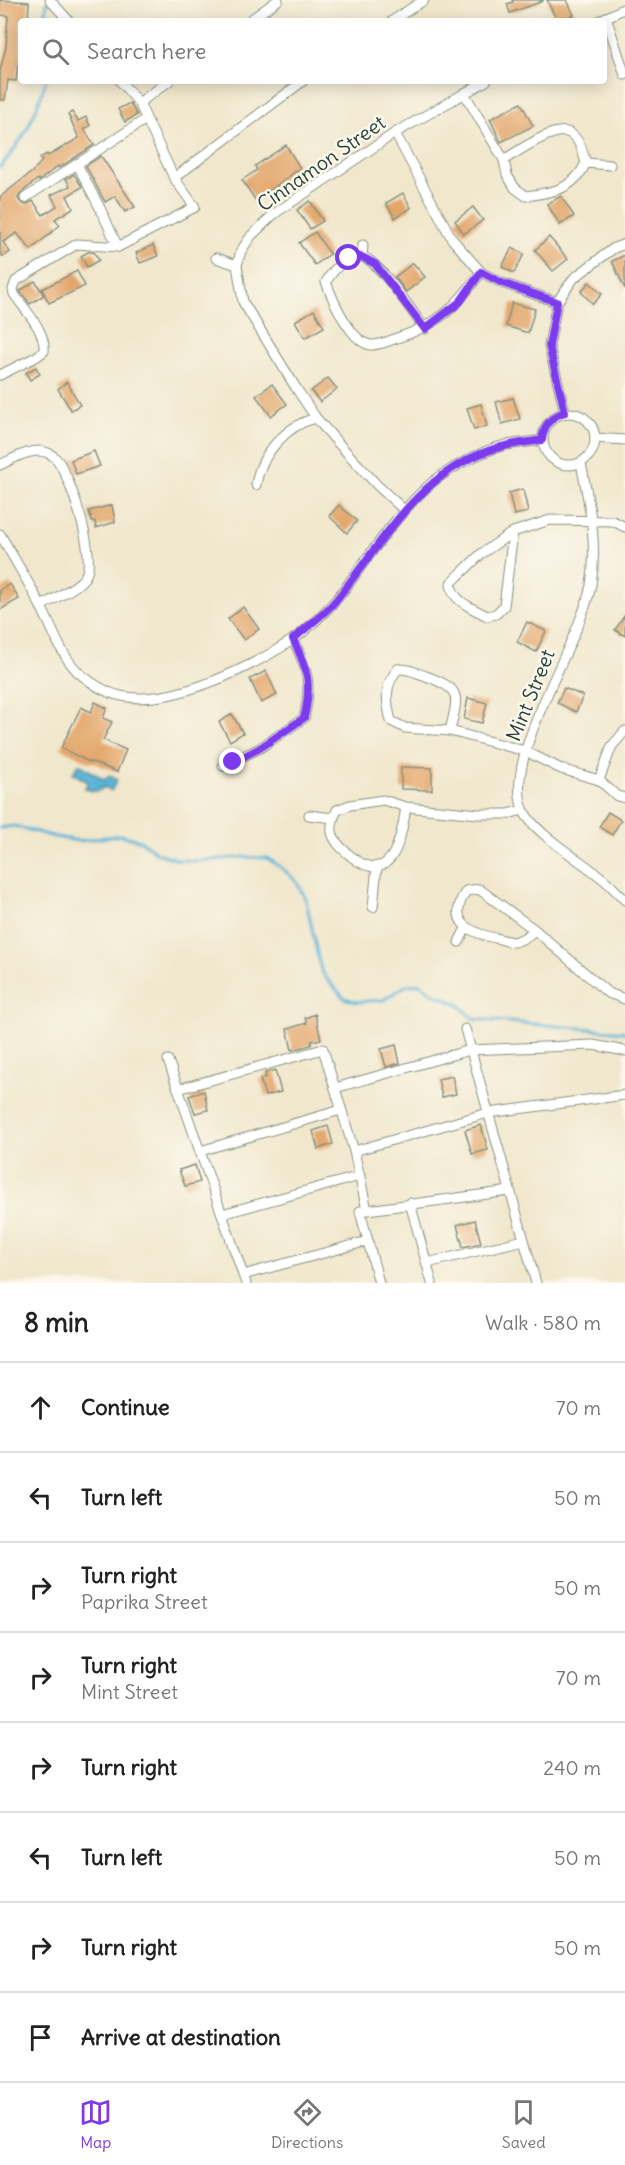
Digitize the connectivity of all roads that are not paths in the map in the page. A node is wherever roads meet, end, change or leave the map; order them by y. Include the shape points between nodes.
1 (51, 0) edge
2 (278, 0) edge
3 (424, 0) edge
4 (625, 8) edge
5 (66, 18) edge
6 (253, 18) edge
7 (397, 18) edge
8 (604, 18) edge
9 (607, 31) edge
10 (625, 75) edge
11 (123, 84) edge
12 (165, 84) edge
13 (299, 84) edge
14 (480, 84) edge
15 (464, 93) junction
16 (139, 103) junction
17 (146, 119) junction
18 (394, 133) junction
19 (504, 160) junction
20 (586, 163) junction
21 (77, 164) junction
22 (610, 165) dead end
23 (174, 178) junction
24 (25, 198) dead end
25 (625, 244) edge
26 (363, 245) dead end
27 (117, 247) junction
28 (362, 257) junction
29 (216, 258) dead end
30 (237, 265) junction
31 (481, 272) junction
32 (557, 302) junction
33 (425, 329) junction
34 (0, 375) edge
35 (565, 412) junction
36 (316, 418) junction
37 (595, 438) junction
38 (542, 440) junction
39 (625, 440) edge
40 (581, 462) junction
41 (0, 465) edge
42 (256, 485) dead end
43 (405, 511) junction
44 (593, 522) junction
45 (625, 527) edge
46 (513, 532) junction
47 (0, 534) edge
48 (41, 606) junction
49 (293, 639) junction
50 (304, 718) junction
51 (314, 725) dead end
52 (450, 731) junction
53 (625, 731) edge
54 (525, 751) junction
55 (223, 766) dead end
56 (599, 780) junction
57 (625, 798) edge
58 (406, 807) junction
59 (523, 810) junction
60 (309, 815) dead end
61 (333, 818) junction
62 (377, 866) junction
63 (625, 900) edge
64 (373, 907) dead end
65 (466, 928) junction
66 (535, 930) junction
67 (459, 942) dead end
68 (625, 999) edge
69 (465, 1029) dead end
70 (470, 1050) junction
71 (625, 1051) edge
72 (168, 1060) dead end
73 (335, 1088) junction
74 (177, 1089) junction
75 (625, 1095) edge
76 (341, 1110) junction
77 (488, 1113) junction
78 (200, 1151) junction
79 (354, 1151) junction
80 (360, 1176) junction
81 (510, 1191) junction
82 (410, 1203) junction
83 (367, 1210) junction
84 (222, 1214) junction
85 (524, 1240) junction
86 (368, 1241) junction
87 (426, 1263) junction
88 (245, 1279) edge
89 (379, 1283) edge
90 (432, 1283) edge
91 (536, 1283) edge

1 - 5 street
2 - 6 street
3 - 7 street
4 - 8 street
9 - 10 street
11 - 16 street
12 - 16 street
13 - 23 street
14 - 15 street, Cinnamon Street
15 - 18 street, Cinnamon Street
15 - 19 street
16 - 17 street
17 - 21 street
17 - 23 street
18 - 30 street, Cinnamon Street via 274,214 251,236
18 - 31 street via 452,239
19 - 20 street via 552,133 564,131 579,143
19 - 20 street via 507,175 526,196 559,190 573,182
20 - 22 street
21 - 24 street
21 - 27 street
23 - 27 street via 195,207
25 - 32 street via 574,278
26 - 28 street
27 - 34 street via 77,244 16,281 14,294 38,327 45,347 36,357
28 - 33 street via 375,264
28 - 33 street via 349,258 326,282 335,306 351,329 370,345
29 - 30 street
30 - 36 street via 243,302
31 - 32 street
31 - 33 street via 460,302
32 - 35 street via 549,346
35 - 37 street via 586,418
35 - 38 street via 546,425
36 - 42 street via 304,421 283,436 261,466
36 - 43 street
37 - 39 street
37 - 40 street via 591,452
38 - 40 street via 544,449 556,462
38 - 43 street via 486,451 427,487
40 - 44 street, Mint Street
41 - 48 street via 27,452 45,451 58,459 81,519 88,545 86,576
43 - 49 street via 335,601
44 - 45 street via 613,521
44 - 46 street via 550,520
44 - 54 street, Mint Street via 591,586
46 - 46 street via 504,606 496,614 488,616 448,593 451,584 481,555
47 - 48 street
48 - 49 street via 68,661 93,685 117,695 141,698 177,693 227,675
49 - 50 street via 308,680
50 - 51 street
50 - 55 street via 260,748
52 - 52 street via 405,728 391,721 386,703 389,679 396,665 446,684 454,691 457,703
52 - 54 street
53 - 56 street via 612,746
54 - 56 street via 561,769
54 - 59 street, Mint Street via 519,787
56 - 57 street
58 - 59 street via 479,814
58 - 61 street via 383,800 350,805 337,810
58 - 62 street via 398,848 389,860
59 - 63 street via 539,830
60 - 61 street
61 - 62 street via 332,833 341,848 369,867
62 - 64 street
65 - 66 street via 475,934 513,942
65 - 66 street via 460,919 459,901 466,891 479,889
65 - 67 street
66 - 68 street via 608,993
69 - 70 street
70 - 71 street via 592,1045
70 - 73 street
70 - 77 street
72 - 74 street
73 - 74 street via 323,1049
73 - 76 street
74 - 78 street
75 - 77 street
76 - 78 street
76 - 79 street
77 - 79 street
77 - 81 street
78 - 84 street
79 - 80 street
80 - 83 street
80 - 84 street
81 - 82 street
81 - 85 street
82 - 83 street
82 - 87 street
83 - 86 street via 360,1211
84 - 88 street
85 - 87 street
85 - 91 street
86 - 88 street
86 - 89 street
87 - 90 street

